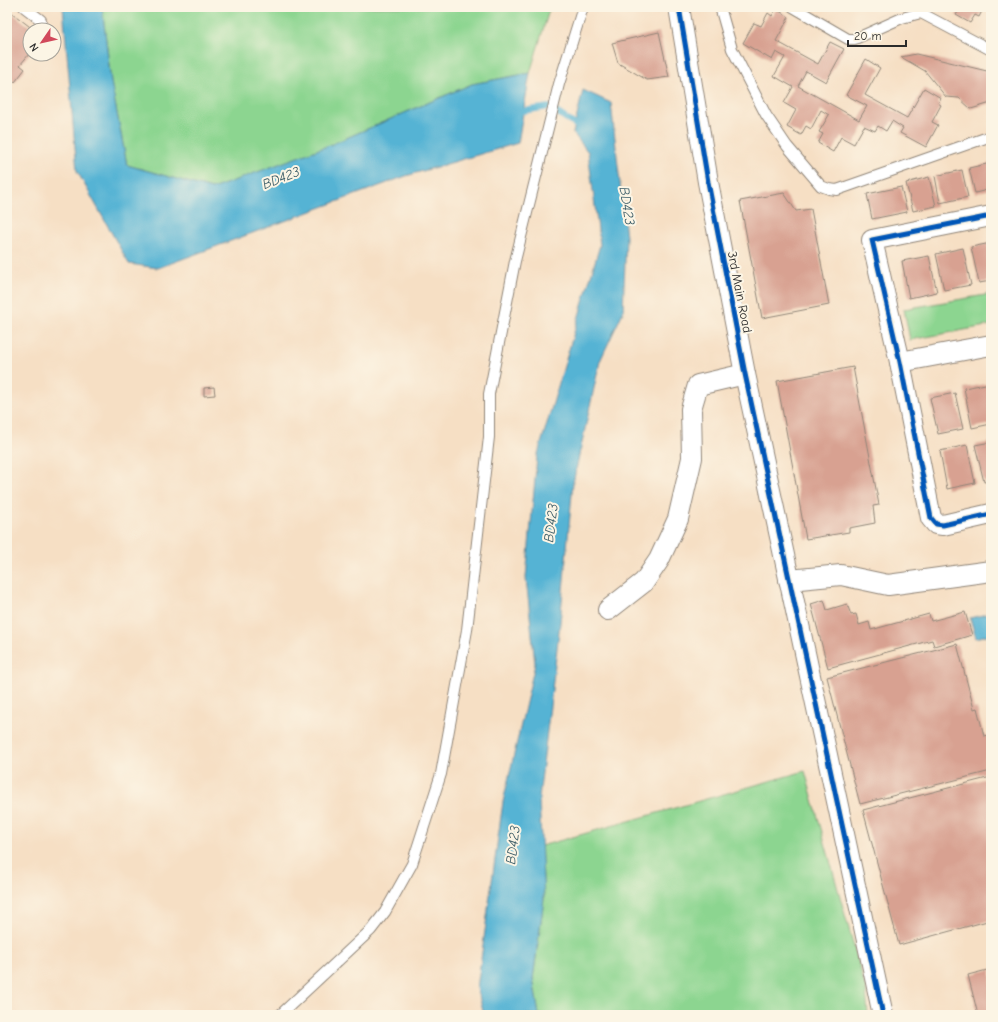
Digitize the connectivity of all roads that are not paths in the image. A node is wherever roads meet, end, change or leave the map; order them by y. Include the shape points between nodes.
1 (24, 7) edge
2 (583, 7) edge
3 (720, 7) edge
4 (793, 7) edge
5 (683, 8) edge
6 (41, 20) dead end
7 (991, 50) edge
8 (991, 136) edge
9 (991, 216) edge
10 (991, 345) edge
11 (900, 362) junction
12 (744, 374) junction
13 (991, 514) edge
14 (991, 571) edge
15 (789, 580) junction
16 (608, 610) dead end
17 (280, 1015) edge
18 (883, 1015) edge

1 - 6 lane
2 - 17 lane via 559,84 515,262 488,394 489,437 467,630 441,774 412,864 385,912 371,930
3 - 8 lane via 732,49 766,115 787,146 825,188 837,190
4 - 7 lane via 854,39 902,18 921,13
5 - 12 street, 3rd Main Road via 708,182
9 - 11 street via 872,240
10 - 11 street
11 - 13 street via 931,518 936,524 944,525
12 - 15 street, 3rd Main Road
12 - 16 street via 698,385 691,409 692,458 678,520 659,560 644,582
14 - 15 street via 888,585 841,575
15 - 18 street, 3rd Main Road

